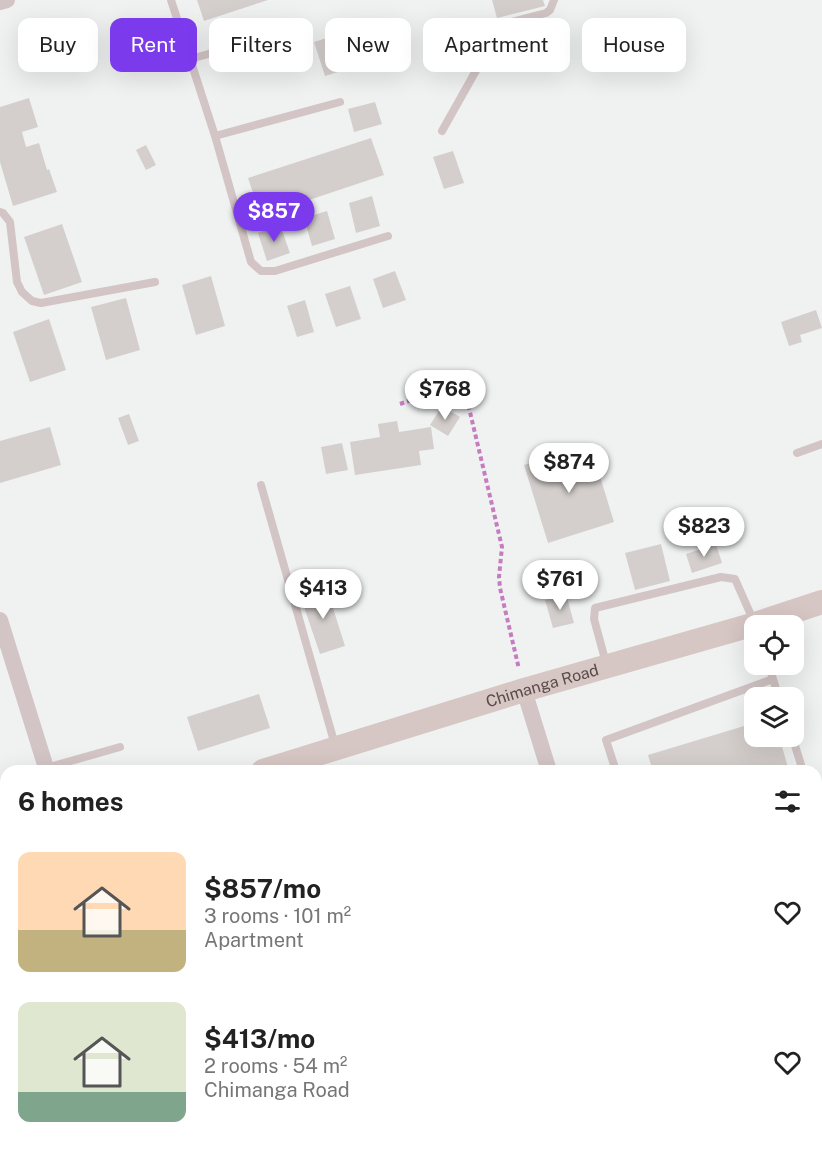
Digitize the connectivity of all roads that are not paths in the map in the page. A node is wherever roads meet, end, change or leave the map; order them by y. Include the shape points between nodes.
1 (6, 0) edge
2 (171, 0) edge
3 (554, 0) edge
4 (0, 2) edge
5 (177, 18) edge
6 (194, 72) edge
7 (340, 102) dead end
8 (442, 131) dead end
9 (215, 136) junction
10 (0, 212) edge
11 (388, 236) dead end
12 (155, 282) dead end
13 (822, 444) edge
14 (797, 453) dead end
15 (261, 485) dead end
16 (822, 603) edge
17 (751, 615) edge
18 (785, 615) edge
19 (0, 620) edge
20 (744, 628) edge
21 (607, 666) junction
22 (772, 675) edge
23 (773, 679) junction
24 (776, 687) edge
25 (524, 690) junction
26 (120, 747) dead end
27 (795, 747) edge
28 (336, 748) junction
29 (44, 765) edge
30 (62, 765) edge
31 (282, 765) edge
32 (547, 765) edge
33 (614, 765) edge
34 (801, 765) edge

1 - 4 street
2 - 5 lane
3 - 8 lane via 546,13 500,28
6 - 9 lane
7 - 9 lane
9 - 11 lane via 250,262 261,271 275,271
10 - 12 lane via 10,222 17,282 33,301 41,303
13 - 14 lane
15 - 28 lane
16 - 18 street, Chimanga Road
17 - 21 lane via 735,579 721,578 595,608 594,619
19 - 29 street
20 - 21 street, Chimanga Road
21 - 25 street, Chimanga Road
22 - 23 lane
23 - 24 lane
23 - 33 lane via 606,740
25 - 28 street, Chimanga Road
25 - 32 street
26 - 30 lane
27 - 34 lane
28 - 31 street, Chimanga Road

